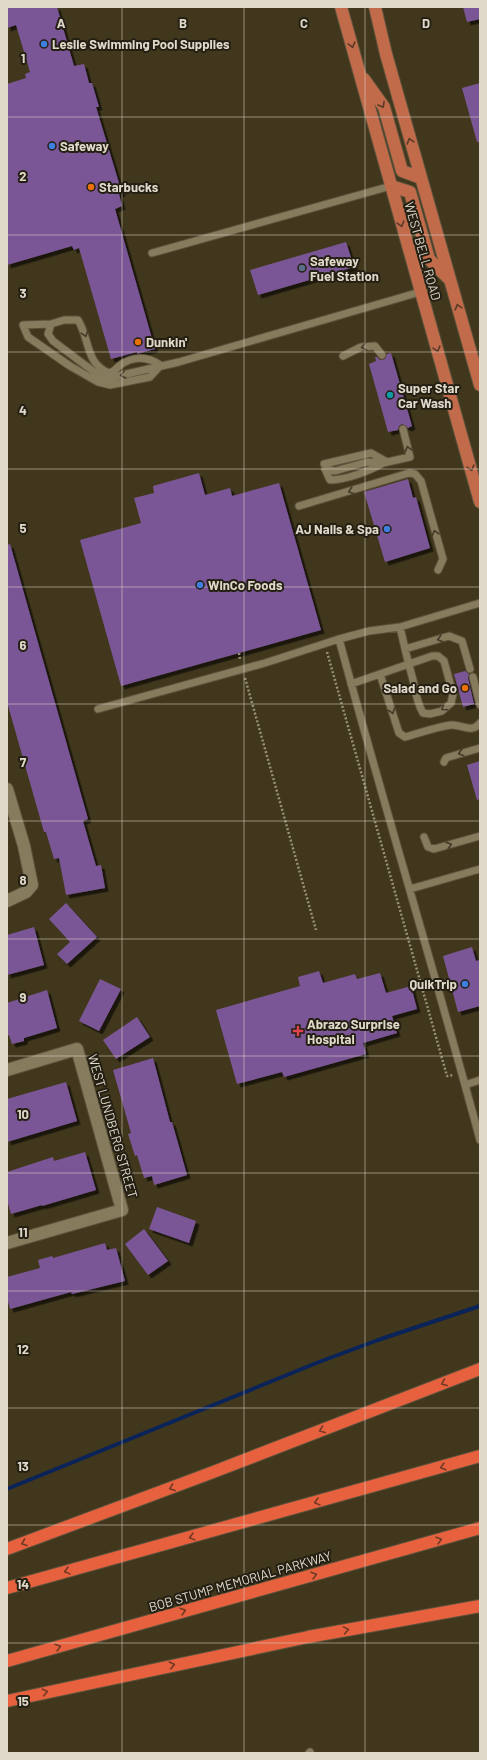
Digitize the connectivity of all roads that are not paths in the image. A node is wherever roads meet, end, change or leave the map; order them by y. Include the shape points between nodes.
1 (341, 7) edge
2 (374, 7) edge
3 (359, 73) junction
4 (421, 178) junction
5 (391, 186) junction
6 (152, 253) dead end
7 (450, 280) junction
8 (420, 292) junction
9 (51, 324) junction
10 (382, 355) dead end
11 (343, 356) dead end
12 (160, 365) junction
13 (480, 385) edge
14 (403, 429) dead end
15 (325, 466) dead end
16 (480, 502) edge
17 (299, 506) dead end
18 (438, 570) dead end
19 (480, 603) edge
20 (400, 627) junction
21 (339, 639) junction
22 (405, 649) junction
23 (409, 665) junction
24 (470, 669) dead end
25 (380, 674) junction
26 (473, 677) dead end
27 (351, 684) junction
28 (480, 705) edge
29 (98, 709) dead end
30 (480, 723) edge
31 (480, 748) edge
32 (444, 762) dead end
33 (7, 789) edge
34 (480, 836) edge
35 (424, 837) dead end
36 (480, 869) edge
37 (410, 889) junction
38 (7, 901) edge
39 (7, 1070) edge
40 (480, 1080) edge
41 (465, 1085) junction
42 (480, 1140) edge
43 (7, 1243) edge
44 (480, 1369) edge
45 (480, 1456) edge
46 (480, 1528) edge
47 (7, 1549) edge
48 (7, 1588) edge
49 (480, 1606) edge
50 (7, 1661) edge
51 (7, 1701) edge

1 -> 3 main road, WEST BELL ROAD
4 -> 2 main road, WEST BELL ROAD
3 -> 4 main road via 384,107 402,171
3 - 5 main road, WEST BELL ROAD
4 - 7 main road, WEST BELL ROAD
5 - 6 lane
5 - 7 main road via 410,192 429,259
5 -> 8 main road, WEST BELL ROAD
13 -> 7 main road, WEST BELL ROAD
8 - 12 lane via 179,362
8 -> 16 main road, WEST BELL ROAD
12 -> 9 lane via 109,378 102,377 53,341 48,334
9 -> 12 lane via 64,320 78,320 84,329 92,359 101,370 114,372 132,359 143,358
9 - 12 lane via 23,325 28,337 98,382 110,385 150,377
10 -> 11 lane via 375,346 361,347
15 -> 14 lane via 336,471 367,462 387,462 410,457
18 -> 17 lane via 442,559 421,481 415,474 409,473
19 - 20 lane
20 - 21 lane via 369,631
20 - 22 lane
21 - 27 lane
21 - 29 lane
22 - 23 lane
24 -> 22 lane via 462,641 449,636
23 -> 23 lane via 432,656 438,656 444,661 453,694 451,703 442,712 423,713
23 - 25 lane
25 - 27 lane
25 -> 30 lane via 399,732 406,737 453,725 468,729
26 - 28 lane
27 - 37 lane
31 -> 32 lane via 446,758
33 - 38 street via 24,846 32,885 26,892
35 -> 34 lane via 428,847 434,849
36 - 37 lane
37 - 41 lane
39 - 43 street, WEST LUNDBERG STREET via 77,1049 122,1210
40 - 41 lane
41 - 42 lane
44 -> 47 highway
45 -> 48 highway
50 -> 46 highway, BOB STUMP MEMORIAL PARKWAY
51 -> 49 highway via 308,1637

